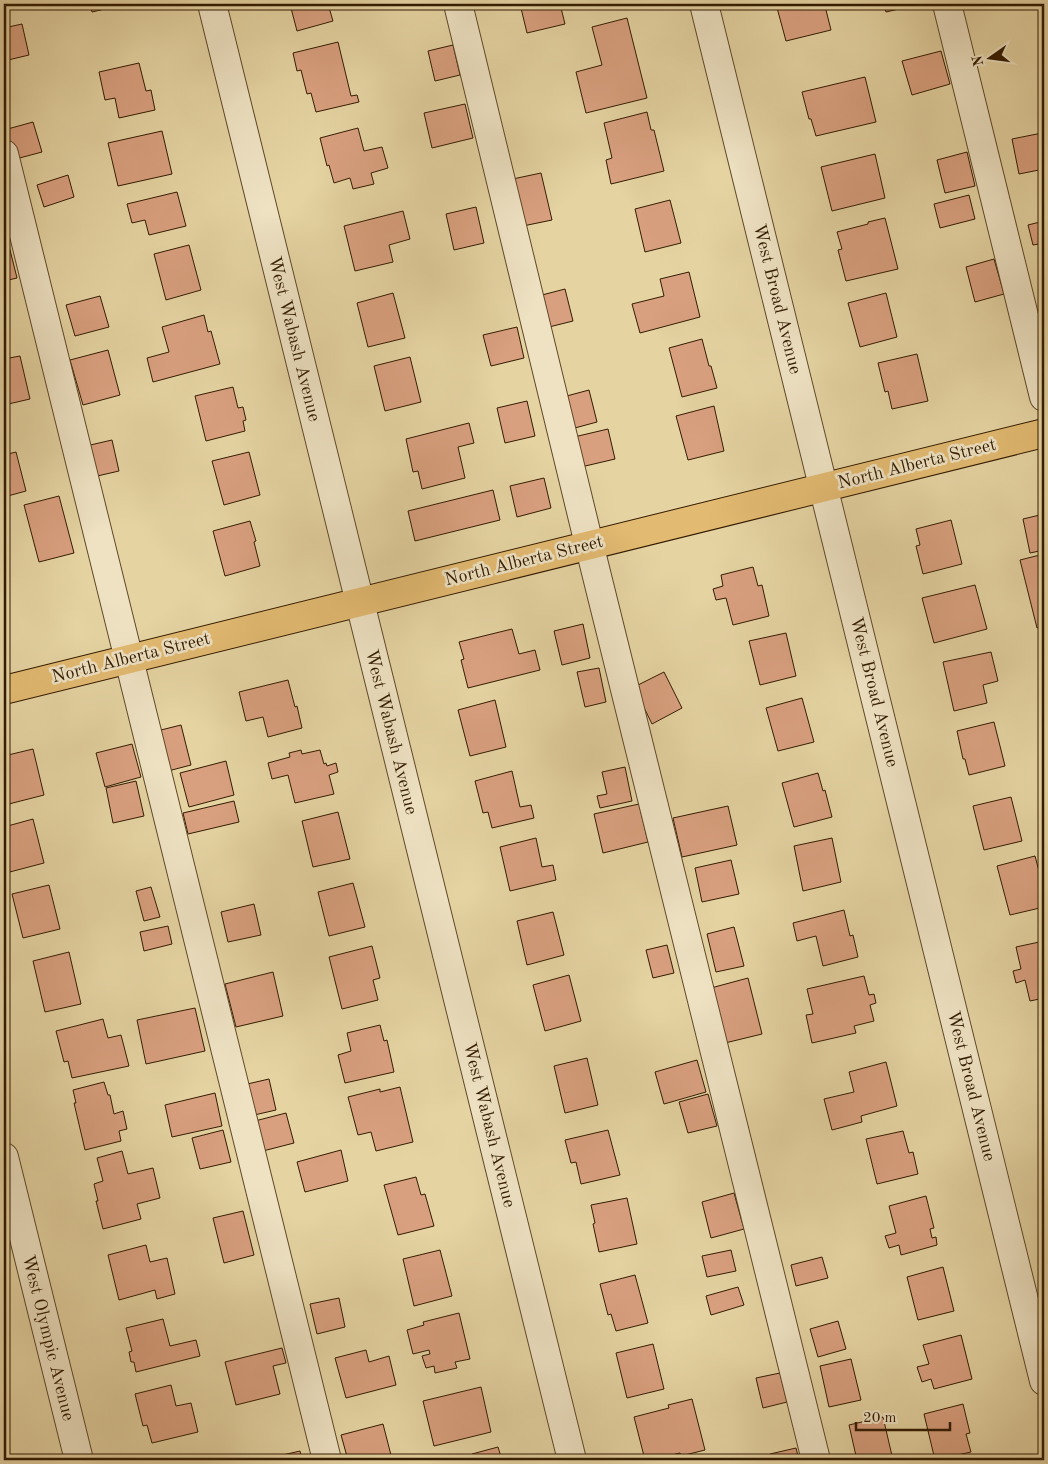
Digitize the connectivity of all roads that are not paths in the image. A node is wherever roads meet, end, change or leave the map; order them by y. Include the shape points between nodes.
1 (212, 4) edge
2 (458, 4) edge
3 (704, 4) edge
4 (947, 4) edge
5 (4, 154) edge
6 (1044, 397) edge
7 (1044, 433) edge
8 (824, 487) junction
9 (589, 544) junction
10 (359, 602) junction
11 (128, 658) junction
12 (4, 690) edge
13 (4, 1157) edge
14 (1044, 1381) edge
15 (79, 1460) edge
16 (327, 1460) edge
17 (572, 1460) edge
18 (816, 1460) edge

1 - 10 street, West Wabash Avenue
2 - 9 street
3 - 8 street, West Broad Avenue
4 - 6 street
5 - 11 street
7 - 8 main road, North Alberta Street
8 - 9 main road, North Alberta Street
8 - 14 street, West Broad Avenue
9 - 10 main road, North Alberta Street
9 - 18 street
10 - 11 main road, North Alberta Street
10 - 17 street, West Wabash Avenue
11 - 12 main road, North Alberta Street
11 - 16 street
13 - 15 street, West Olympic Avenue

